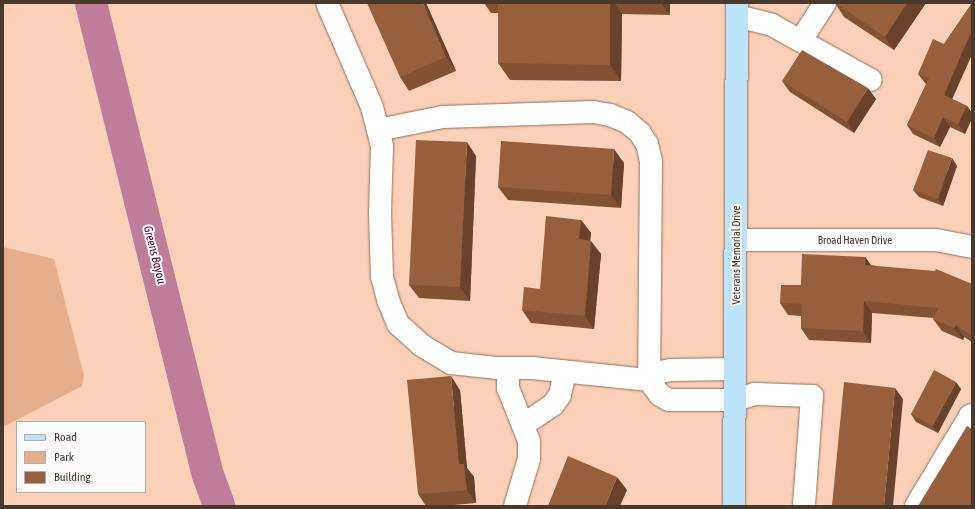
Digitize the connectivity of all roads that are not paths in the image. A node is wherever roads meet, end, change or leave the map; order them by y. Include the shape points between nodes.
1 (327, 3) edge
2 (825, 3) edge
3 (737, 9) edge
4 (802, 40) junction
5 (871, 80) dead end
6 (378, 130) junction
7 (736, 240) junction
8 (972, 247) edge
9 (508, 368) junction
10 (735, 369) junction
11 (565, 372) junction
12 (649, 380) junction
13 (735, 400) junction
14 (972, 415) edge
15 (523, 425) junction
16 (515, 506) edge
17 (734, 506) edge
18 (804, 506) edge
19 (916, 506) edge

1 - 6 street via 372,108
2 - 4 street
3 - 4 street
3 - 7 main road, Veterans Memorial Drive
4 - 5 street
6 - 9 street via 382,146 382,277 398,324 421,345 451,363
6 - 12 street via 443,116 594,112 628,122 647,144 650,161
7 - 8 street, Broad Haven Drive via 936,240
7 - 10 main road, Veterans Memorial Drive
9 - 11 street
9 - 15 street via 508,388
10 - 12 street via 671,370 660,372
10 - 13 main road, Veterans Memorial Drive
11 - 12 street
11 - 15 street via 560,395 553,405
12 - 13 street via 660,395 669,400
13 - 17 main road, Veterans Memorial Drive
13 - 18 street via 755,394 812,396
14 - 19 street
15 - 16 street via 529,441 529,459

